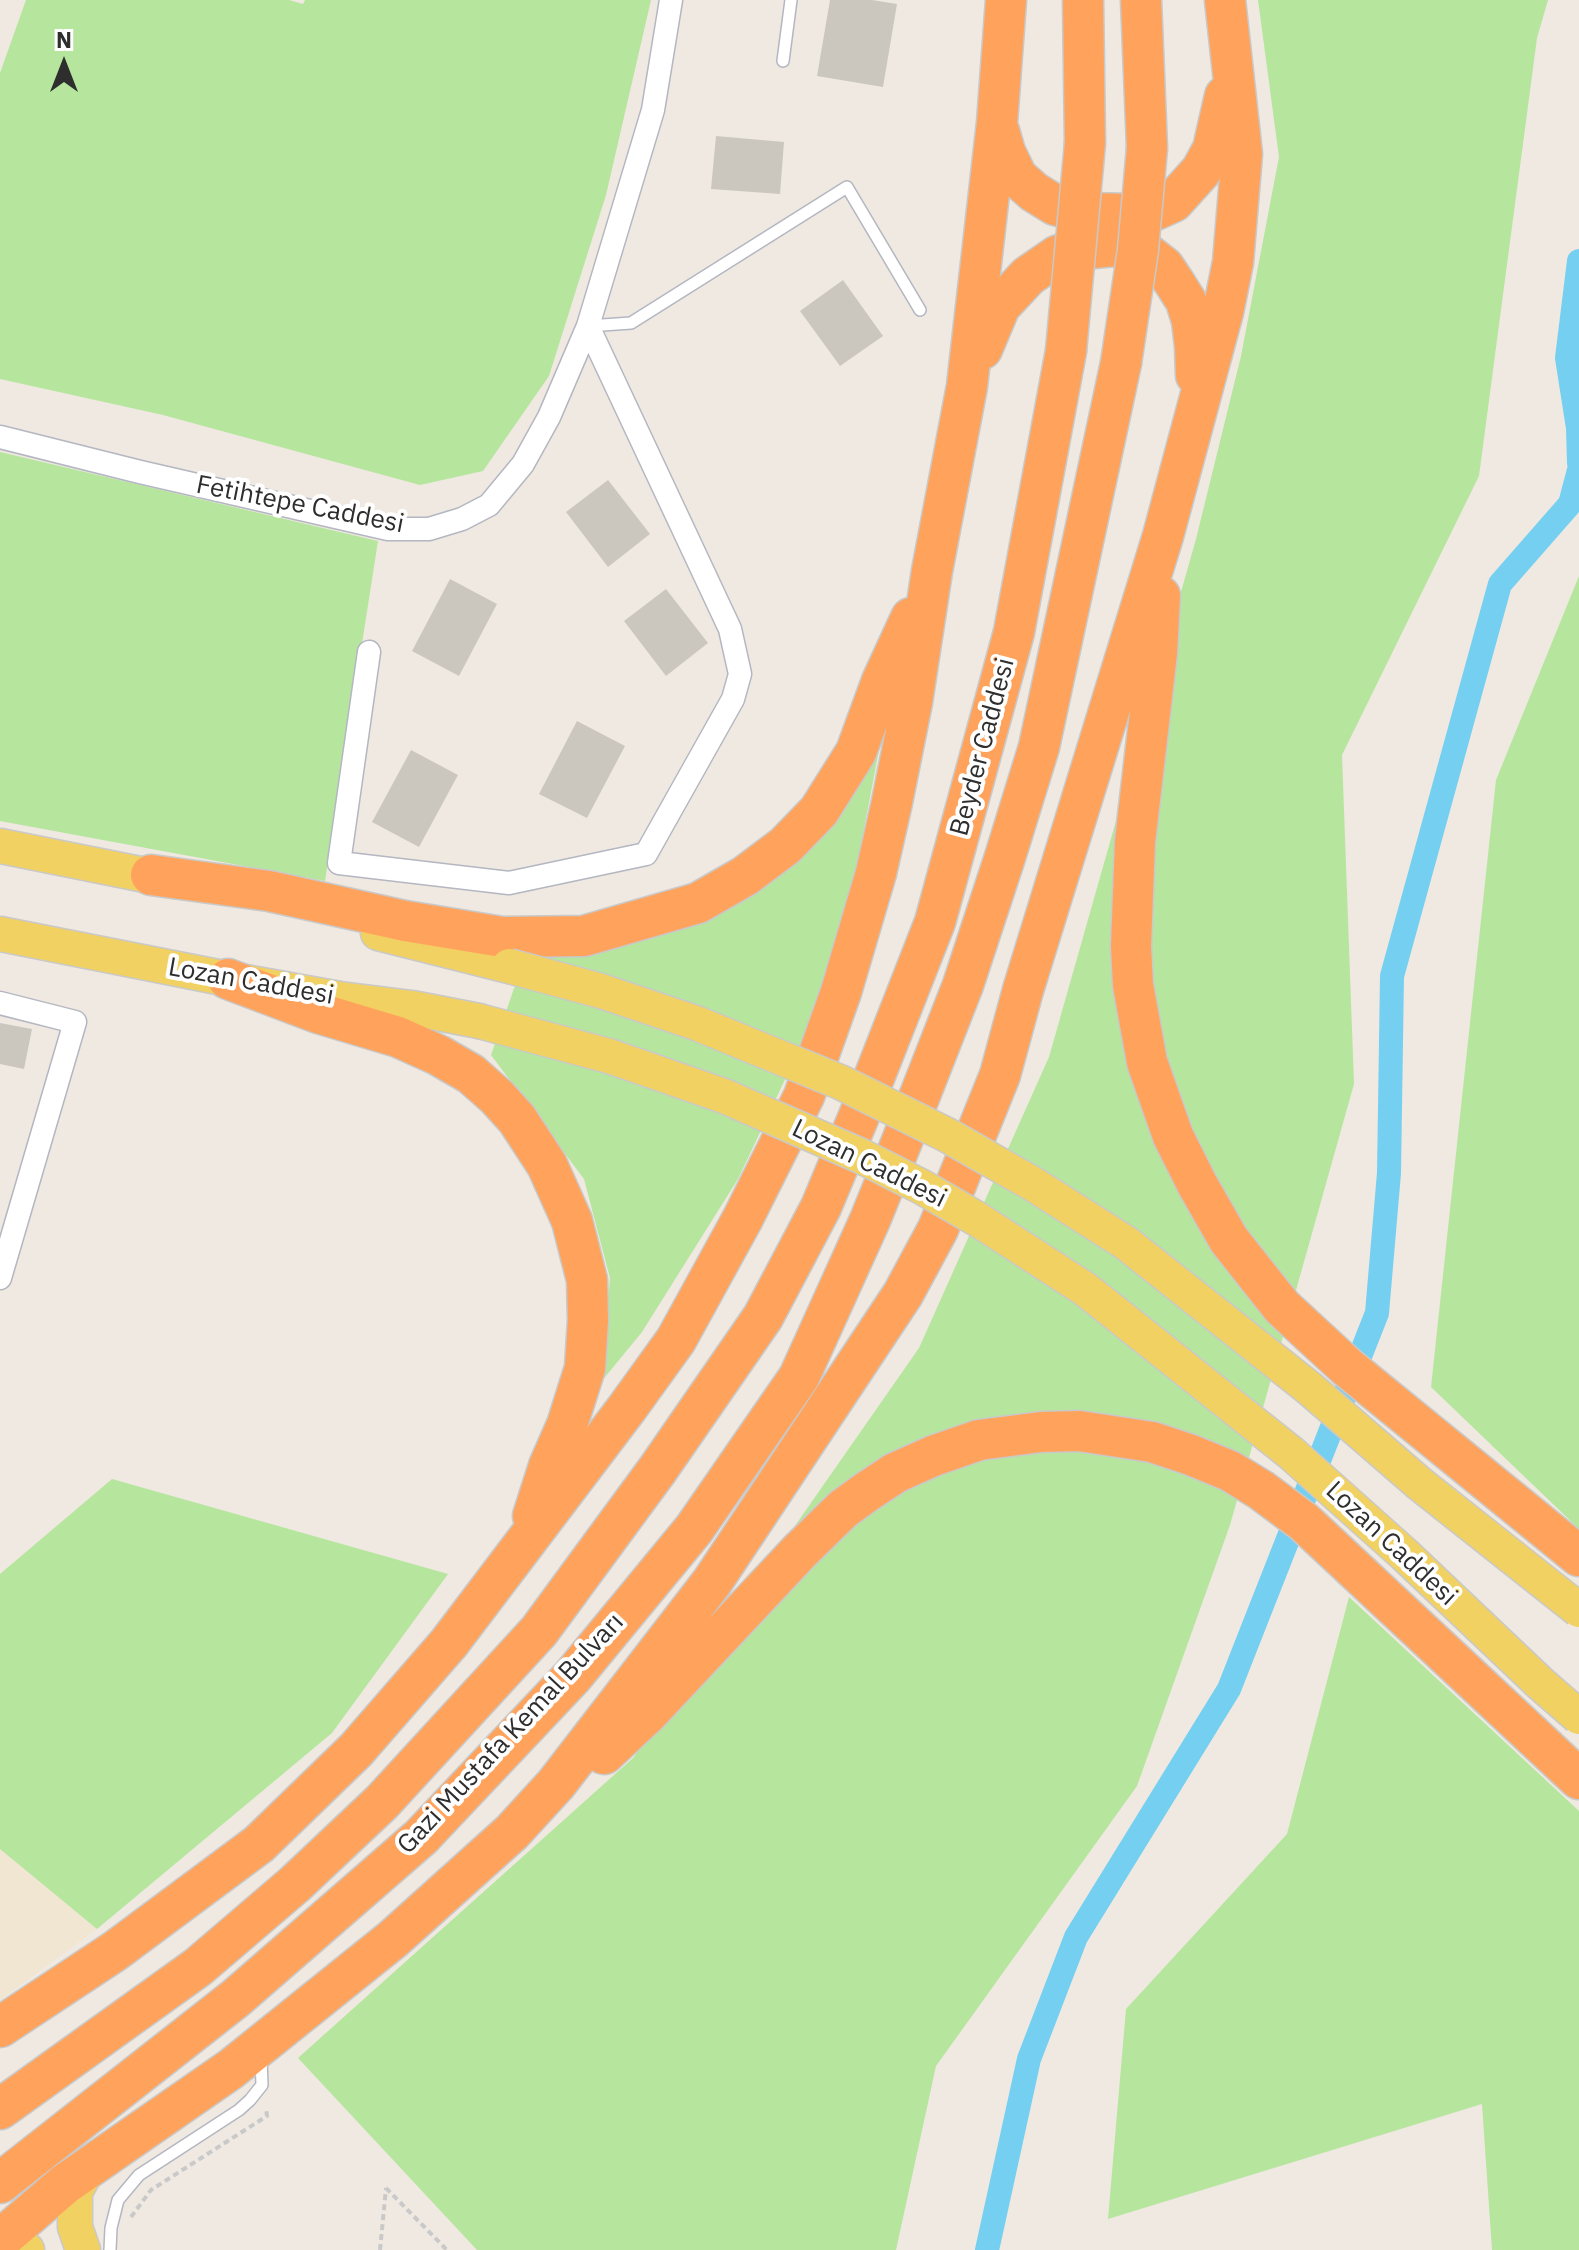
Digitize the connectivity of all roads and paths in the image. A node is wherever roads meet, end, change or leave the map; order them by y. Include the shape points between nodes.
1 (671, 0) edge
2 (791, 0) edge
3 (1006, 0) edge
4 (1083, 0) edge
5 (1141, 0) edge
6 (1225, 0) edge
7 (1232, 56) junction
8 (783, 61) dead end
9 (997, 123) junction
10 (920, 310) dead end
11 (588, 326) junction
12 (967, 386) junction
13 (1196, 409) junction
14 (0, 437) edge
15 (1163, 536) junction
16 (932, 571) junction
17 (369, 652) dead end
18 (0, 846) edge
19 (151, 875) junction
20 (0, 934) edge
21 (228, 979) junction
22 (0, 1003) edge
23 (853, 1130) joint
24 (902, 1141) joint
25 (0, 1278) edge
26 (525, 1544) junction
27 (1579, 1556) edge
28 (1579, 1610) edge
29 (1579, 1717) edge
30 (1579, 1779) edge
31 (556, 1784) junction
32 (0, 2027) edge
33 (261, 2045) junction
34 (262, 2085) junction
35 (0, 2109) edge
36 (88, 2168) junction
37 (0, 2183) edge
38 (129, 2219) dead end
39 (0, 2241) edge
40 (27, 2250) edge
41 (83, 2250) edge
42 (110, 2250) edge
43 (380, 2250) edge
44 (444, 2250) edge

1 - 11 street, Fetihtepe Caddesi via 653,110
2 - 8 lane
3 - 9 highway
4 - 23 highway, Beyder Caddesi, bridge via 1085,143 1066,351 1014,632 935,922
5 - 24 highway, Beyder Caddesi, bridge via 1147,148 1121,363 1039,747 963,985
6 - 7 highway
7 - 9 highway via 1219,128 1207,161 1173,202 1153,211 1085,213 1055,205 1017,177
7 - 13 highway via 1242,154 1233,262
9 - 12 highway
10 - 11 lane via 847,187 631,323
11 - 14 street, Fetihtepe Caddesi via 523,464 489,505 429,529 388,529
11 - 17 street via 730,629 740,674 733,699 646,854 509,883 339,863
12 - 13 highway via 1000,306 1028,276 1073,250 1114,246 1146,253 1164,267 1186,301 1195,346
12 - 16 highway
13 - 15 highway
15 - 27 highway via 1131,914 1133,985 1147,1062 1173,1136 1229,1240 1282,1307 1347,1367
15 - 31 highway via 1000,1075 938,1229 903,1294 712,1582
16 - 19 highway via 856,752 819,811 755,869 698,903 584,936 502,937 269,891
16 - 26 highway via 912,702 876,873 804,1096 676,1340
18 - 19 main road
19 - 28 main road, bridge via 601,991 826,1076 947,1135 1126,1243
20 - 21 main road, Lozan Caddesi
21 - 26 highway via 398,1037 471,1074 517,1119 547,1165 572,1221 587,1280 585,1368
21 - 29 main road, Lozan Caddesi, bridge via 479,1021 609,1056 724,1096 922,1187 1085,1289 1291,1453
22 - 25 street via 75,1022
23 - 35 highway, Gazi Mustafa Kemal Bulvarı via 821,1207 763,1317 539,1631 382,1802 295,1884 198,1967
24 - 37 highway, Gazi Mustafa Kemal Bulvarı via 799,1377 694,1529 572,1677 421,1837 236,1998
26 - 32 highway via 449,1643 356,1750 259,1844 115,1951
30 - 31 highway via 1304,1522 1261,1490 1230,1471 1152,1442 1079,1431 979,1440 895,1473 843,1509 605,1753
31 - 33 highway via 512,1832 393,1939
33 - 34 lane
33 - 36 highway
34 - 38 path via 267,2116 151,2190
34 - 42 lane via 239,2110 139,2175 118,2200
36 - 39 highway
36 - 41 main road via 75,2192 75,2227
39 - 40 main road
43 - 44 path via 386,2188

